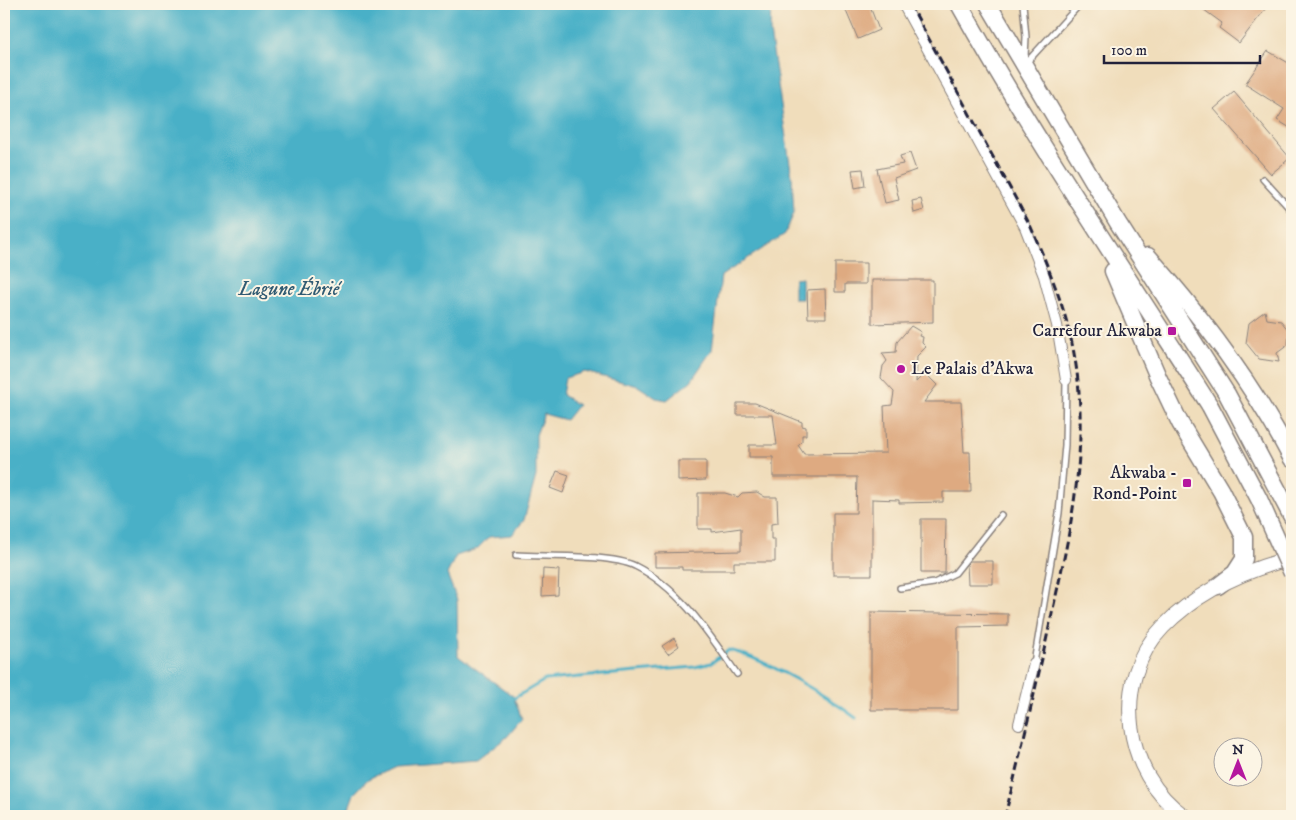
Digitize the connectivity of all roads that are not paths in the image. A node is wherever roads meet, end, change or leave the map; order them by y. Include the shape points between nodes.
1 (903, 4) edge
2 (958, 4) edge
3 (988, 4) edge
4 (1023, 4) edge
5 (1080, 4) edge
6 (1024, 65) junction
7 (1263, 179) dead end
8 (1292, 211) edge
9 (1118, 223) junction
10 (1098, 234) junction
11 (1066, 380) joint
12 (1292, 459) edge
13 (1001, 515) dead end
14 (1292, 517) edge
15 (516, 555) dead end
16 (1292, 558) edge
17 (1292, 573) edge
18 (1218, 586) junction
19 (900, 588) dead end
20 (1034, 663) joint
21 (737, 674) dead end
22 (1019, 724) dead end
23 (1166, 801) junction
24 (1170, 816) edge
25 (1184, 816) edge

1 - 11 street via 1025,227 1058,325
2 - 10 highway
3 - 6 highway
4 - 6 lane
5 - 6 lane
6 - 9 highway
7 - 8 lane
9 - 12 highway via 1179,291 1240,372
9 - 14 highway via 1228,394
10 - 17 highway, bridge via 1210,406 1259,499
10 - 18 highway via 1180,423 1244,537 1244,559 1235,573
11 - 20 lane via 1059,513
13 - 19 lane via 955,573 934,582
15 - 21 lane via 606,560 634,565 669,590 702,625
16 - 18 main road via 1262,566
18 - 23 main road via 1187,606 1155,636 1144,653 1134,685 1131,728 1137,756 1151,784
20 - 22 street
23 - 24 main road
23 - 25 main road

